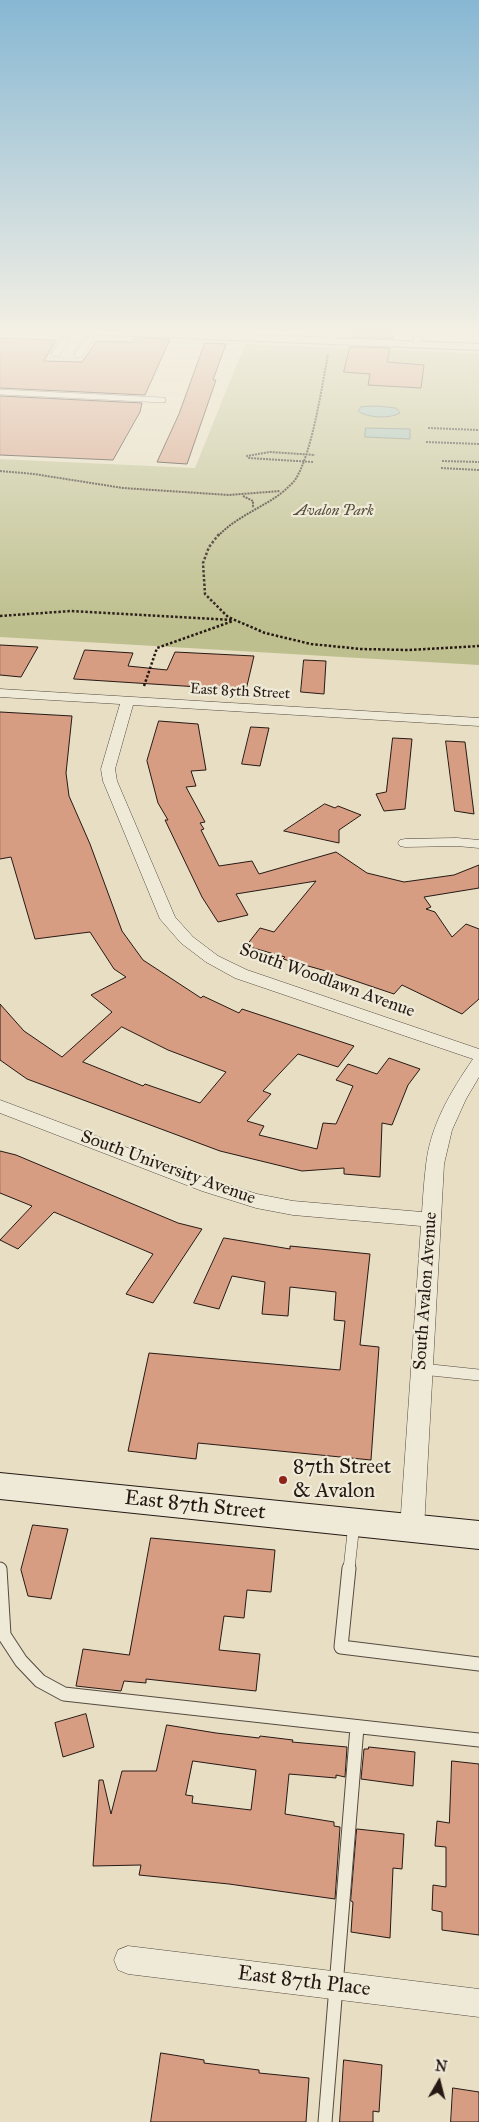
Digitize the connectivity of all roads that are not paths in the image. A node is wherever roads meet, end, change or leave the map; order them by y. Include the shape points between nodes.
1 (0, 693) edge
2 (135, 698) junction
3 (479, 722) edge
4 (405, 844) dead end
5 (479, 844) edge
6 (479, 1055) edge
7 (479, 1063) edge
8 (0, 1106) edge
9 (430, 1220) junction
10 (421, 1369) junction
11 (479, 1375) edge
12 (2, 1489) edge
13 (354, 1522) junction
14 (412, 1528) junction
15 (479, 1535) edge
16 (0, 1569) edge
17 (479, 1664) edge
18 (357, 1726) junction
19 (479, 1740) edge
20 (128, 1960) dead end
21 (335, 1986) junction
22 (479, 2004) edge
23 (325, 2122) edge

1 - 2 street, East 85th Street
2 - 3 street, East 85th Street
2 - 6 street, South Woodlawn Avenue via 108,769 110,781 168,919 187,940 212,959 241,974
4 - 5 street
7 - 9 street, South Avalon Avenue via 443,1130 435,1164
8 - 9 street, South University Avenue via 256,1201 293,1208
9 - 10 street, South Avalon Avenue
10 - 11 lane
10 - 14 street, South Avalon Avenue
12 - 13 main road, East 87th Street
13 - 14 main road, East 87th Street
13 - 17 lane via 341,1648
14 - 15 main road, East 87th Street
16 - 18 lane via 4,1635 40,1681 64,1694
18 - 19 lane
18 - 21 lane
20 - 21 street, East 87th Place
21 - 22 street, East 87th Place
21 - 23 lane

